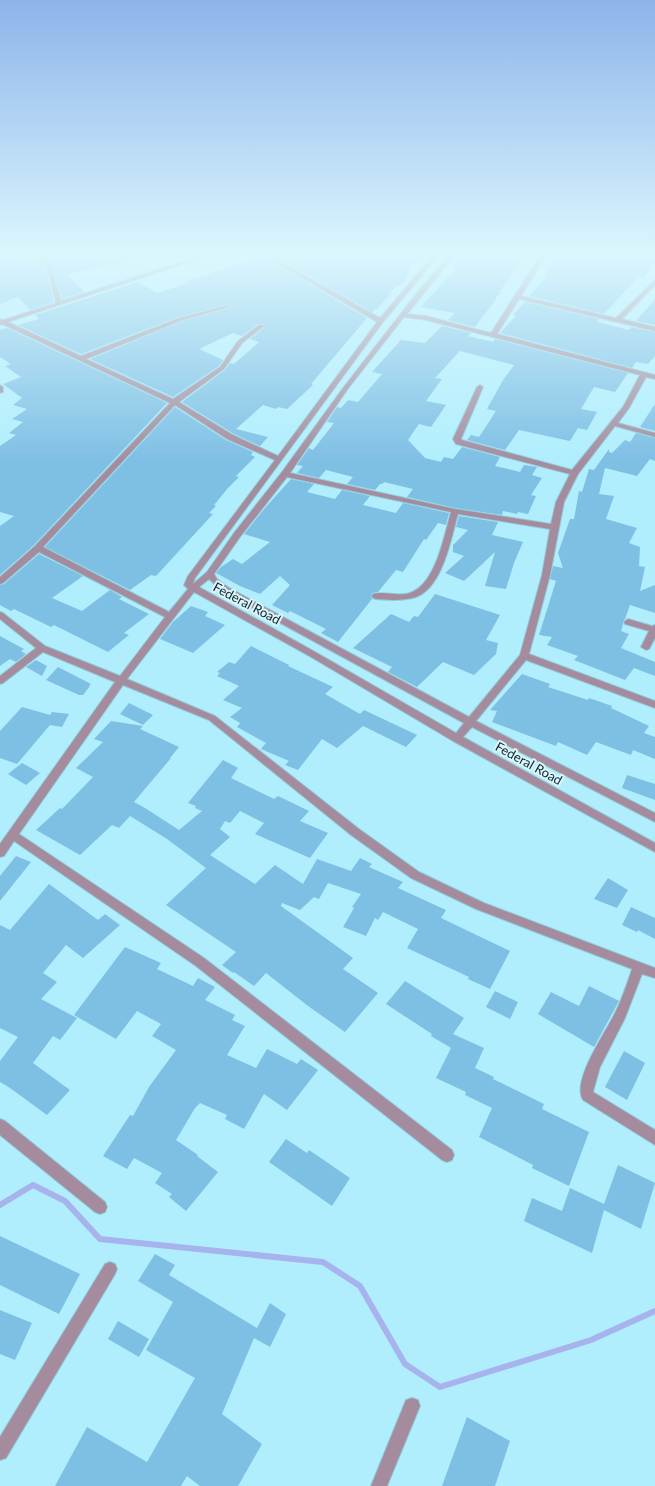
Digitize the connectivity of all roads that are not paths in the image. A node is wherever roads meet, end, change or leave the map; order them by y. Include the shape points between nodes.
1 (4, 323) edge
2 (170, 323) edge
3 (379, 323) edge
4 (396, 323) edge
5 (447, 323) edge
6 (501, 323) edge
7 (630, 323) edge
8 (260, 326) dead end
9 (655, 330) edge
10 (493, 335) junction
11 (80, 359) junction
12 (644, 374) junction
13 (655, 377) edge
14 (480, 387) dead end
15 (174, 402) junction
16 (615, 424) junction
17 (655, 436) edge
18 (279, 459) junction
19 (574, 473) junction
20 (285, 474) junction
21 (455, 511) junction
22 (554, 527) junction
23 (38, 548) junction
24 (210, 574) junction
25 (0, 581) edge
26 (193, 588) junction
27 (376, 596) dead end
28 (0, 615) edge
29 (170, 616) junction
30 (628, 622) dead end
31 (655, 629) edge
32 (646, 647) dead end
33 (42, 648) junction
34 (524, 656) junction
35 (0, 681) edge
36 (122, 681) junction
37 (655, 705) edge
38 (470, 722) junction
39 (457, 738) junction
40 (655, 818) edge
41 (14, 835) junction
42 (655, 848) edge
43 (0, 852) edge
44 (639, 966) junction
45 (655, 973) edge
46 (0, 1126) edge
47 (655, 1138) edge
48 (447, 1155) dead end
49 (100, 1207) dead end
50 (110, 1269) dead end
51 (412, 1406) dead end
52 (0, 1452) edge
53 (379, 1486) edge

1 - 11 street
2 - 11 street
3 - 18 street, Federal Road
4 - 20 street, Federal Road via 345,389
5 - 10 street
6 - 10 street
7 - 9 street
8 - 15 street via 240,342 222,368
10 - 12 street
11 - 15 street
12 - 13 street
12 - 16 street
14 - 19 street via 457,438 459,442
15 - 18 street via 230,437
15 - 23 street
16 - 17 street
16 - 19 street
18 - 26 street, Federal Road via 191,578 188,585
19 - 22 street via 560,502
20 - 21 street
20 - 24 street, Federal Road
21 - 22 street
21 - 27 street via 435,575 424,589 399,597
22 - 34 street via 546,575
23 - 25 street
23 - 29 street
24 - 26 street
24 - 38 street, Federal Road via 214,581 226,590
26 - 29 street
26 - 39 street, Federal Road
28 - 33 street
29 - 36 street
30 - 31 street
31 - 32 street
33 - 35 street
33 - 36 street
34 - 37 street
34 - 38 street
36 - 41 street
36 - 44 street via 212,718 355,832 415,875 480,906
38 - 39 street
38 - 40 street, Federal Road
39 - 42 street, Federal Road
41 - 43 street
41 - 48 street via 200,962
44 - 45 street
44 - 47 street via 620,1016 589,1079 586,1093
46 - 49 street
50 - 52 street
51 - 53 street

